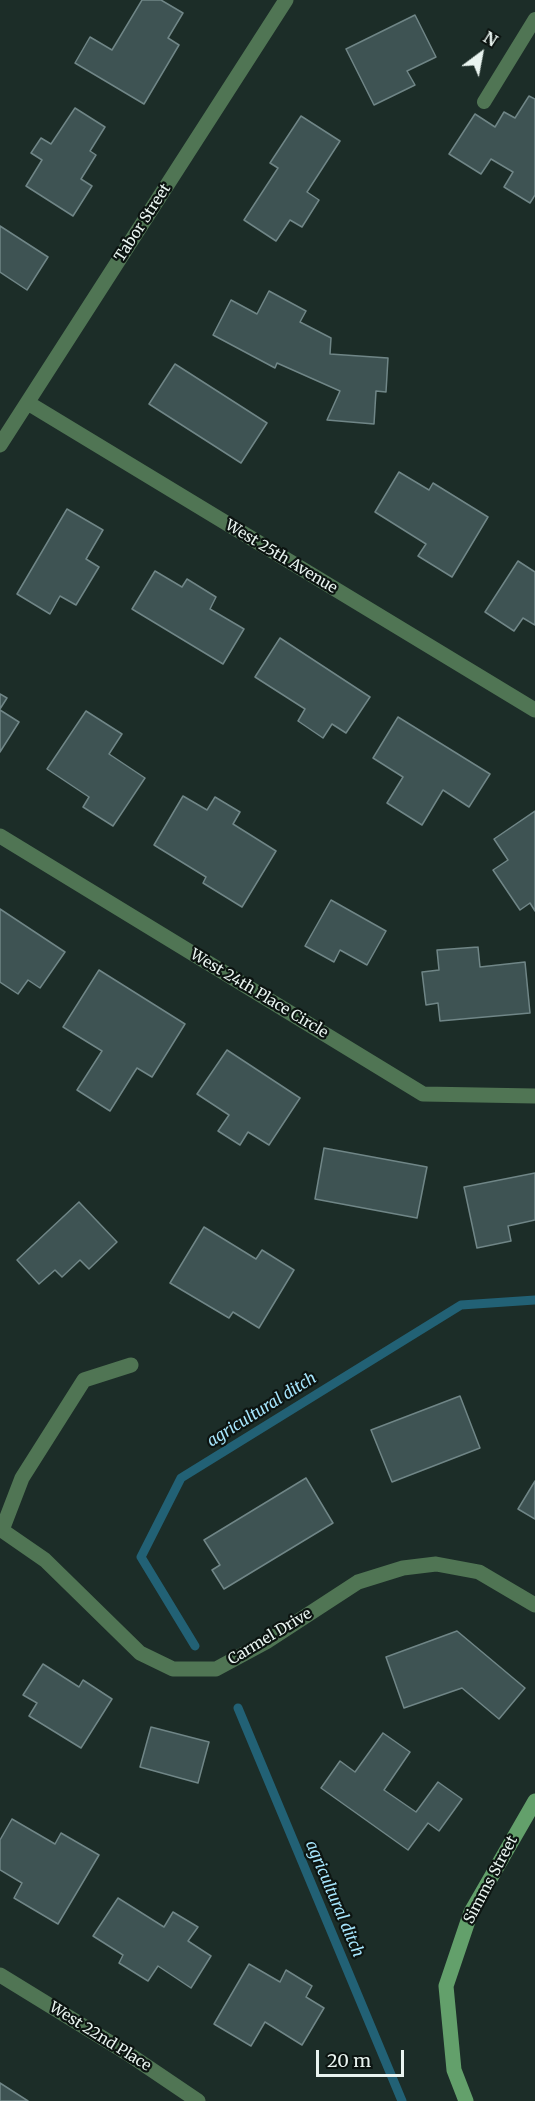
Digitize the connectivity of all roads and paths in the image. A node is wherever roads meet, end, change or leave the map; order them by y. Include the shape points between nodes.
1 (286, 0) edge
2 (535, 19) edge
3 (484, 102) dead end
4 (28, 403) junction
5 (0, 445) edge
6 (535, 710) edge
7 (0, 836) edge
8 (535, 1096) edge
9 (131, 1365) dead end
10 (1, 1529) edge
11 (535, 1605) edge
12 (535, 1801) edge
13 (0, 1975) edge
14 (198, 2101) edge
15 (466, 2101) edge

1 - 4 street, Tabor Street
2 - 3 lane
4 - 5 street, Tabor Street
4 - 6 street, West 25th Avenue
7 - 8 street, West 24th Place Circle via 423,1094
9 - 10 street, Carmel Drive via 84,1380 22,1478
10 - 11 street, Carmel Drive via 45,1560 140,1653 173,1669 216,1669 266,1642 358,1582 403,1568 436,1564 479,1572
12 - 15 street, Simms Street via 471,1912 446,1986 454,2070
13 - 14 street, West 22nd Place

